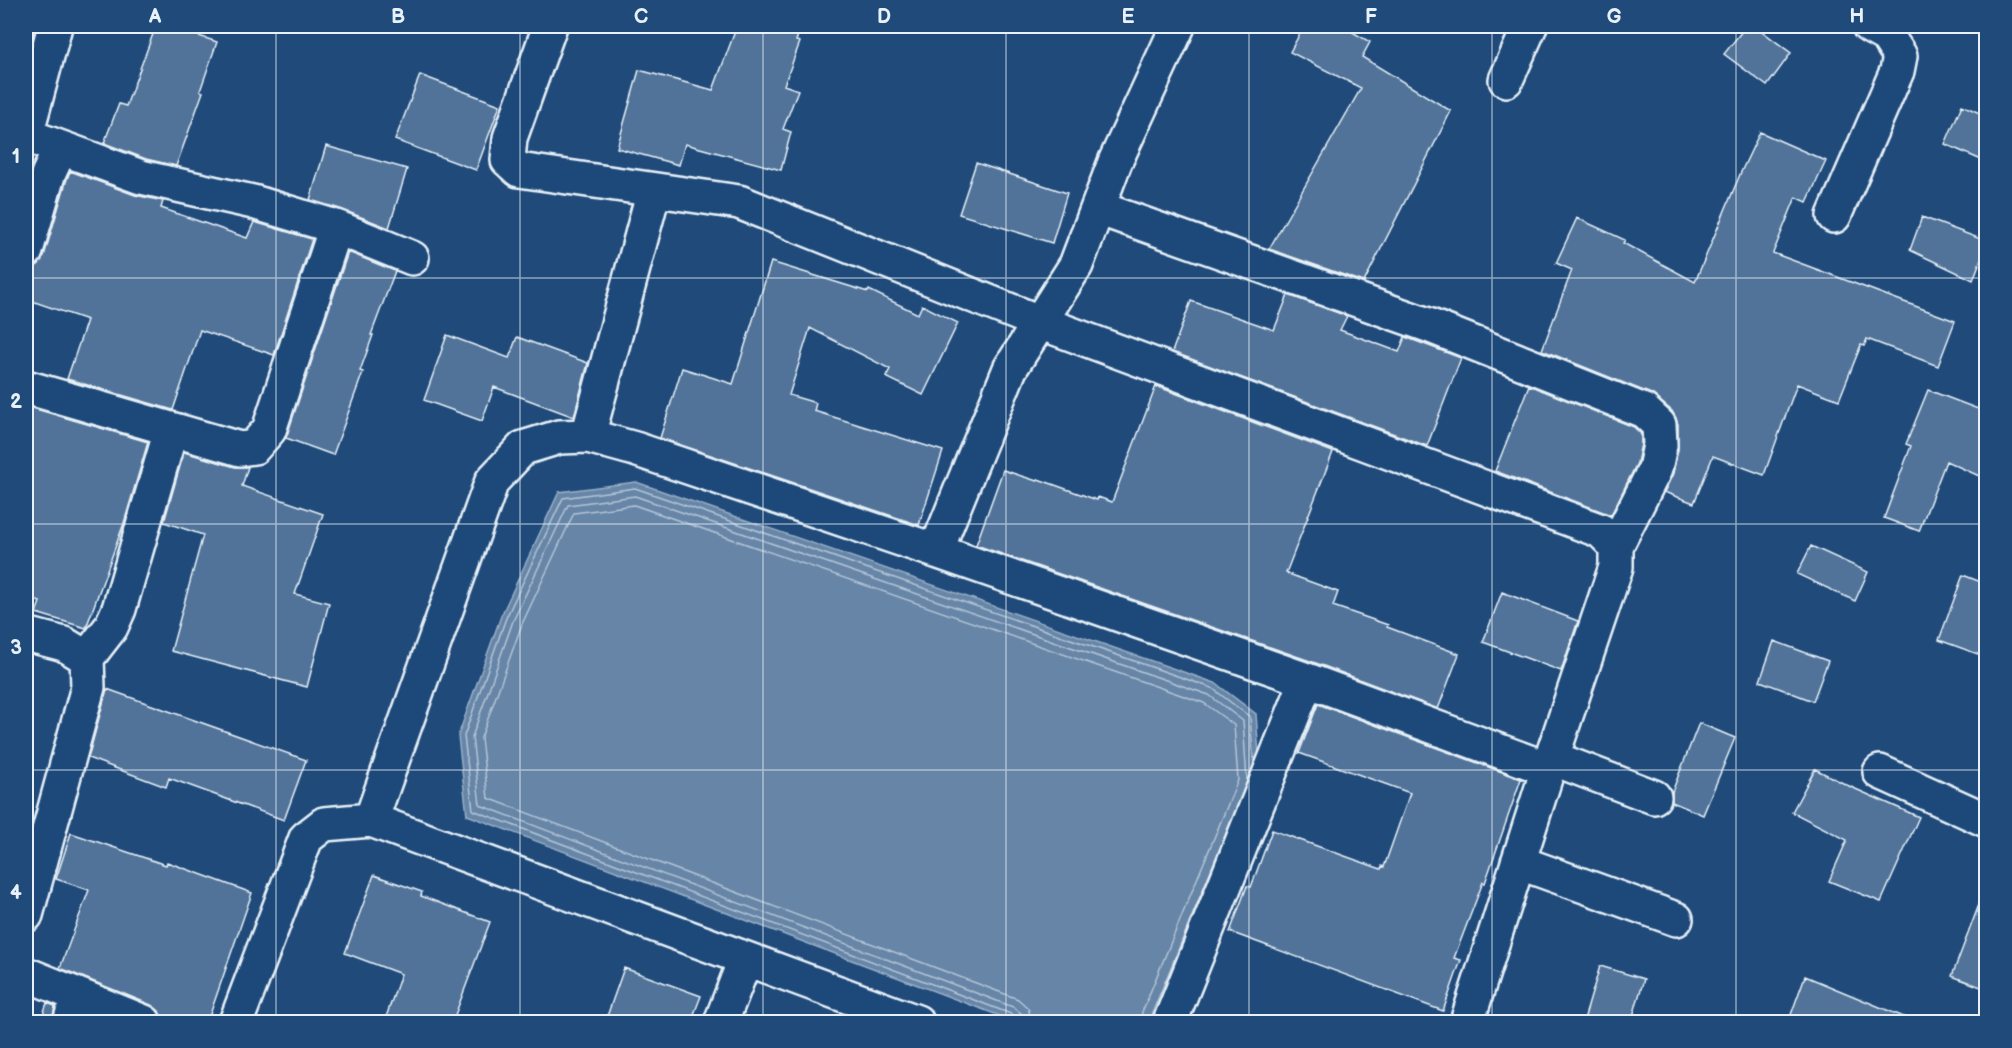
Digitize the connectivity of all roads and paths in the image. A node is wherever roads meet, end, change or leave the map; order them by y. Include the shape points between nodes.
1 (54, 26) edge
2 (550, 26) edge
3 (1179, 26) edge
4 (1530, 26) edge
5 (1869, 26) edge
6 (1506, 80) dead end
7 (26, 135) edge
8 (60, 149) junction
9 (654, 190) junction
10 (1098, 208) junction
11 (1834, 216) dead end
12 (336, 227) junction
13 (26, 252) edge
14 (412, 258) dead end
15 (1039, 322) junction
16 (26, 387) edge
17 (171, 430) junction
18 (588, 436) junction
19 (1616, 546) junction
20 (936, 551) junction
21 (26, 634) edge
22 (87, 658) junction
23 (1307, 680) junction
24 (1550, 763) junction
25 (1880, 772) dead end
26 (1654, 797) dead end
27 (371, 820) junction
28 (1986, 820) edge
29 (1518, 862) junction
30 (26, 915) edge
31 (1676, 919) dead end
32 (745, 960) junction
33 (26, 974) edge
34 (74, 1009) edge
35 (144, 1023) edge
36 (236, 1023) edge
37 (721, 1023) edge
38 (917, 1023) edge
39 (1170, 1023) edge
40 (1467, 1023) edge

1 - 7 street
2 - 9 street via 510,138 508,160 519,170
3 - 10 street via 1115,162
4 - 6 street
5 - 11 street via 1887,36 1900,56 1898,71
7 - 8 street
8 - 12 street via 141,177 253,202
8 - 13 street
9 - 15 street via 739,202
9 - 18 street
10 - 15 street via 1076,265
10 - 19 street via 1428,325 1644,411 1659,425 1660,445 1655,469
12 - 14 street
12 - 17 street via 269,430 254,447 240,450
15 - 19 street via 1600,531
15 - 20 street via 1010,369
16 - 17 street
17 - 22 street via 119,609 111,627
18 - 20 street
18 - 27 street via 559,437 523,448 492,481
19 - 24 street via 1616,567
20 - 23 street
21 - 22 street via 64,644
22 - 30 street via 88,687
23 - 24 street
23 - 39 street
24 - 26 street
24 - 29 street
25 - 28 street
27 - 32 street
27 - 36 street via 324,824 306,837
29 - 31 street
29 - 40 street
32 - 37 street
32 - 38 street
33 - 34 street
34 - 35 street

